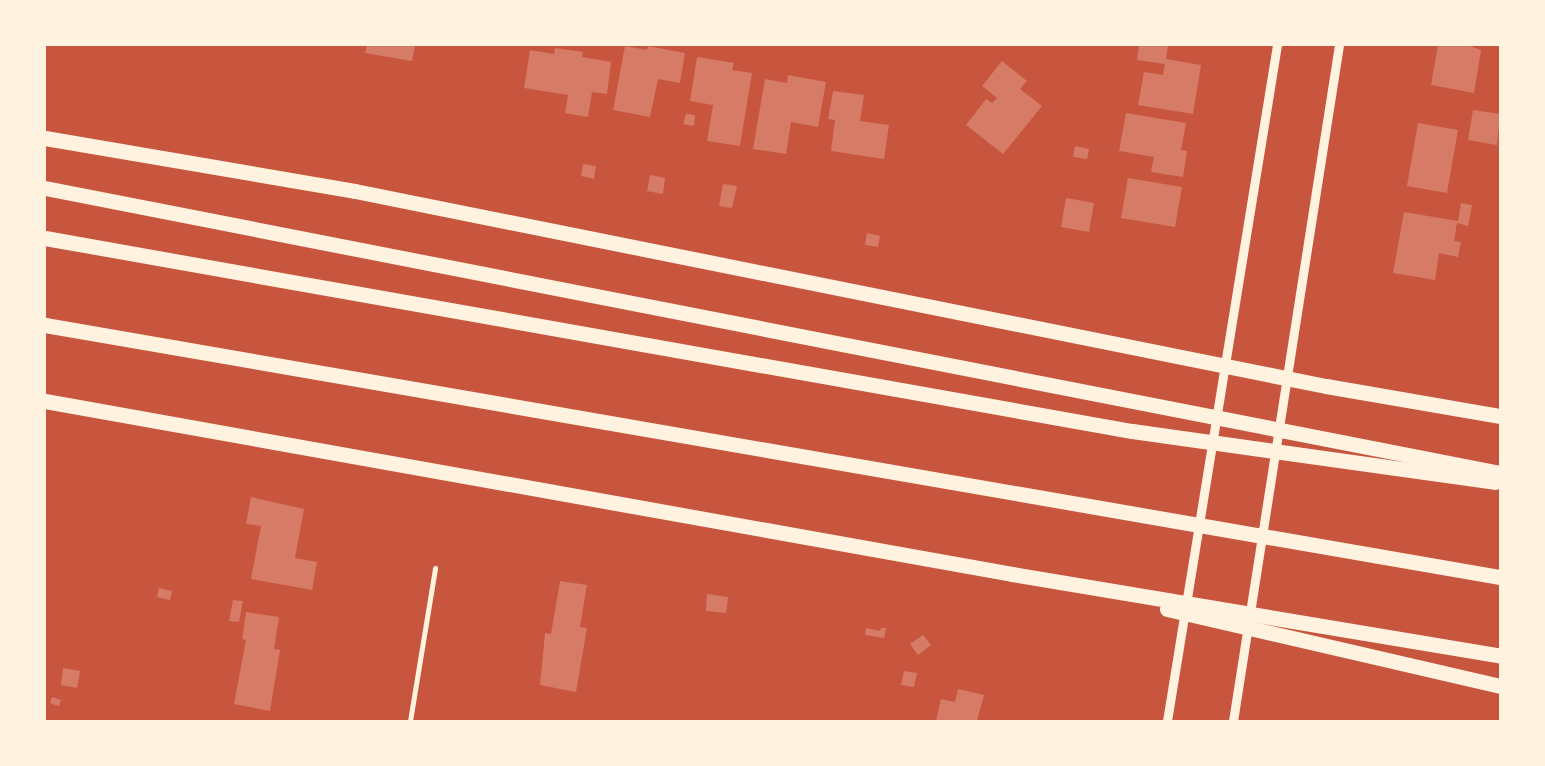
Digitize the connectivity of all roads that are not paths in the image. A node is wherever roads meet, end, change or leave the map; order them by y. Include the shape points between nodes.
1 (1277, 45) edge
2 (1339, 45) edge
3 (45, 138) edge
4 (45, 188) edge
5 (45, 238) edge
6 (45, 324) edge
7 (45, 401) edge
8 (1500, 416) edge
9 (1500, 473) edge
10 (1500, 483) edge
11 (435, 568) dead end
12 (1012, 574) junction
13 (1500, 576) edge
14 (1500, 656) edge
15 (1500, 686) edge
16 (410, 721) edge
17 (1167, 721) edge
18 (1233, 721) edge

1 - 17 street
2 - 18 street
3 - 8 highway via 355,190 1326,386
4 - 9 highway
5 - 10 highway via 1132,431
6 - 13 highway
7 - 12 highway
11 - 16 street
12 - 14 highway
12 - 15 highway

